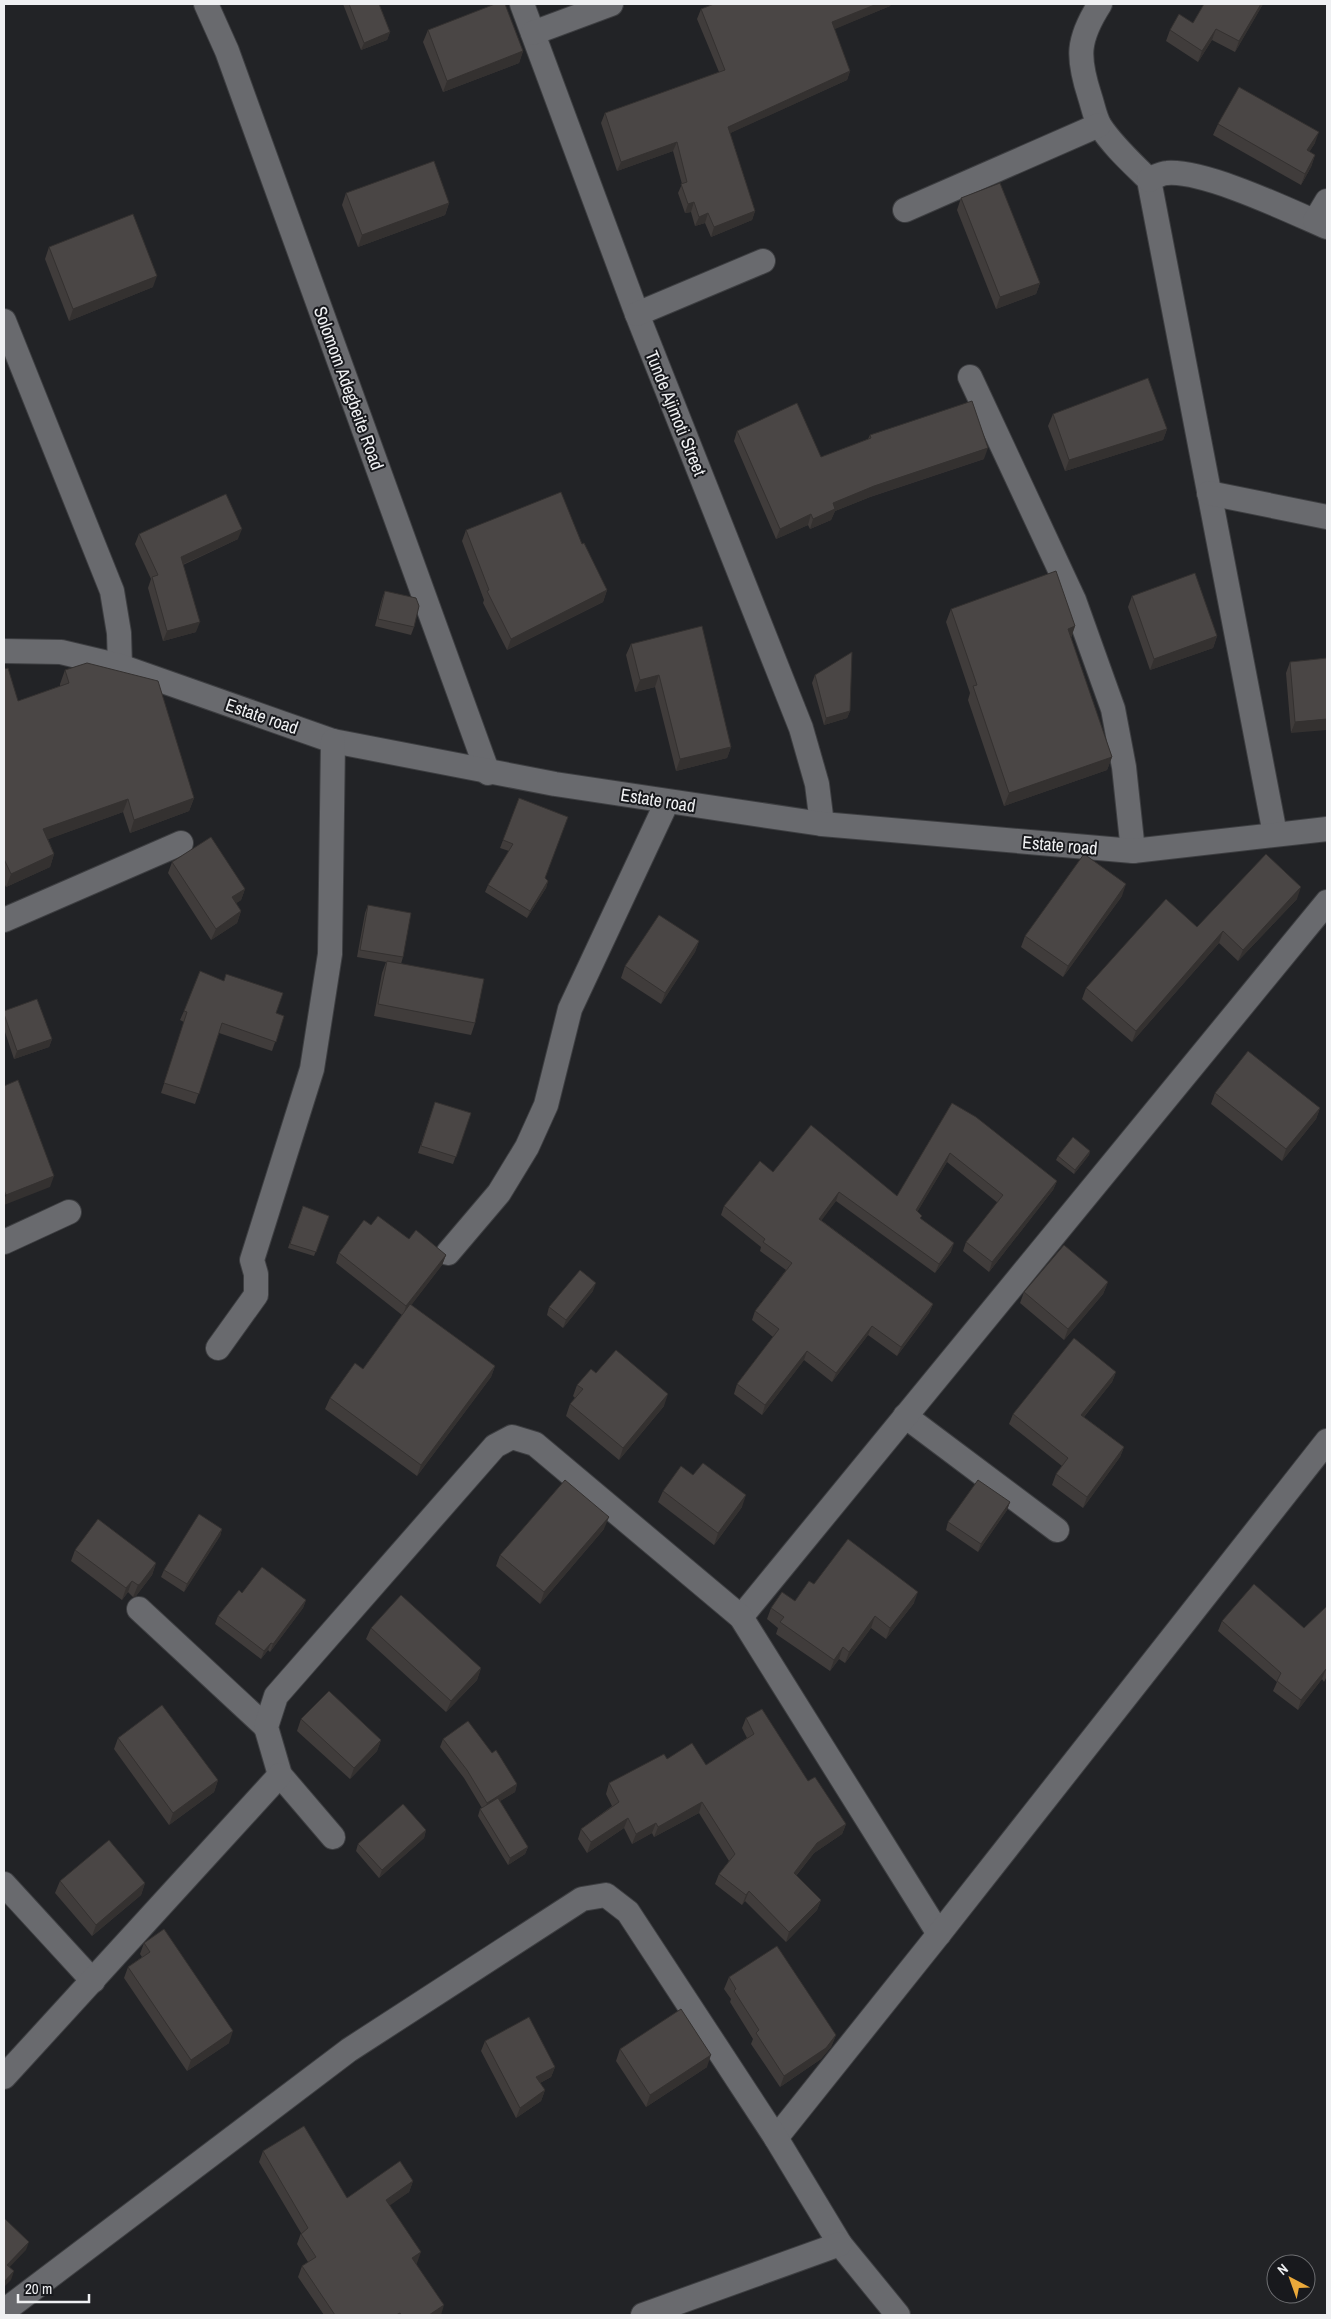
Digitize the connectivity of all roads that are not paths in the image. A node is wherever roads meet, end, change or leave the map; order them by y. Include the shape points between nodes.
1 (206, 4) edge
2 (522, 4) edge
3 (612, 4) edge
4 (1100, 4) edge
5 (533, 33) junction
6 (1099, 125) junction
7 (1150, 180) junction
8 (1327, 201) edge
9 (905, 210) dead end
10 (1321, 224) edge
11 (763, 262) dead end
12 (637, 314) junction
13 (4, 321) edge
14 (970, 377) dead end
15 (1209, 493) junction
16 (1327, 517) edge
17 (4, 651) edge
18 (120, 666) junction
19 (333, 741) junction
20 (488, 773) junction
21 (667, 802) junction
22 (822, 824) junction
23 (1327, 829) edge
24 (1275, 834) junction
25 (181, 843) dead end
26 (1133, 851) junction
27 (1327, 902) edge
28 (4, 920) edge
29 (69, 1212) dead end
30 (4, 1242) edge
31 (448, 1253) dead end
32 (218, 1348) dead end
33 (905, 1416) junction
34 (1327, 1440) edge
35 (1057, 1530) dead end
36 (139, 1609) dead end
37 (741, 1616) junction
38 (266, 1727) junction
39 (280, 1775) junction
40 (333, 1836) dead end
41 (4, 1884) edge
42 (940, 1934) junction
43 (93, 1981) junction
44 (4, 2078) edge
45 (776, 2138) junction
46 (840, 2244) junction
47 (4, 2311) edge
48 (643, 2315) edge
49 (898, 2315) edge

1 - 20 street, Solomom Adegbeite Road via 227,51
2 - 5 street, Tunde Ajimoti Street
3 - 5 street
4 - 6 street via 1086,25 1080,48 1085,80
5 - 12 street, Tunde Ajimoti Street
6 - 7 street
6 - 9 street
7 - 10 street via 1166,173 1215,181
7 - 15 street
8 - 10 street
11 - 12 street
12 - 22 street, Tunde Ajimoti Street via 801,728 817,784
13 - 18 street via 112,591 119,633
14 - 26 street via 1074,600 1113,709 1124,767
15 - 16 street
15 - 24 street
17 - 18 street, Estate road via 61,652
18 - 19 street, Estate road
19 - 20 street, Estate road
19 - 32 street via 330,954 312,1069 252,1260 256,1295
20 - 21 street, Estate road
21 - 22 street, Estate road
21 - 31 street via 570,1010 546,1105 527,1147 499,1192
22 - 26 street, Estate road
23 - 24 street, Estate road
24 - 26 street, Estate road
25 - 28 street
27 - 33 street
29 - 30 street
33 - 35 street
33 - 37 street
34 - 42 street
36 - 38 street
37 - 38 street via 535,1444 512,1437 495,1446 276,1696
37 - 42 street
38 - 39 street
39 - 40 street
39 - 43 street
41 - 43 street
42 - 45 street
43 - 44 street
45 - 46 street
45 - 47 street via 628,1912 606,1895 582,1899 349,2050
46 - 48 street
46 - 49 street

